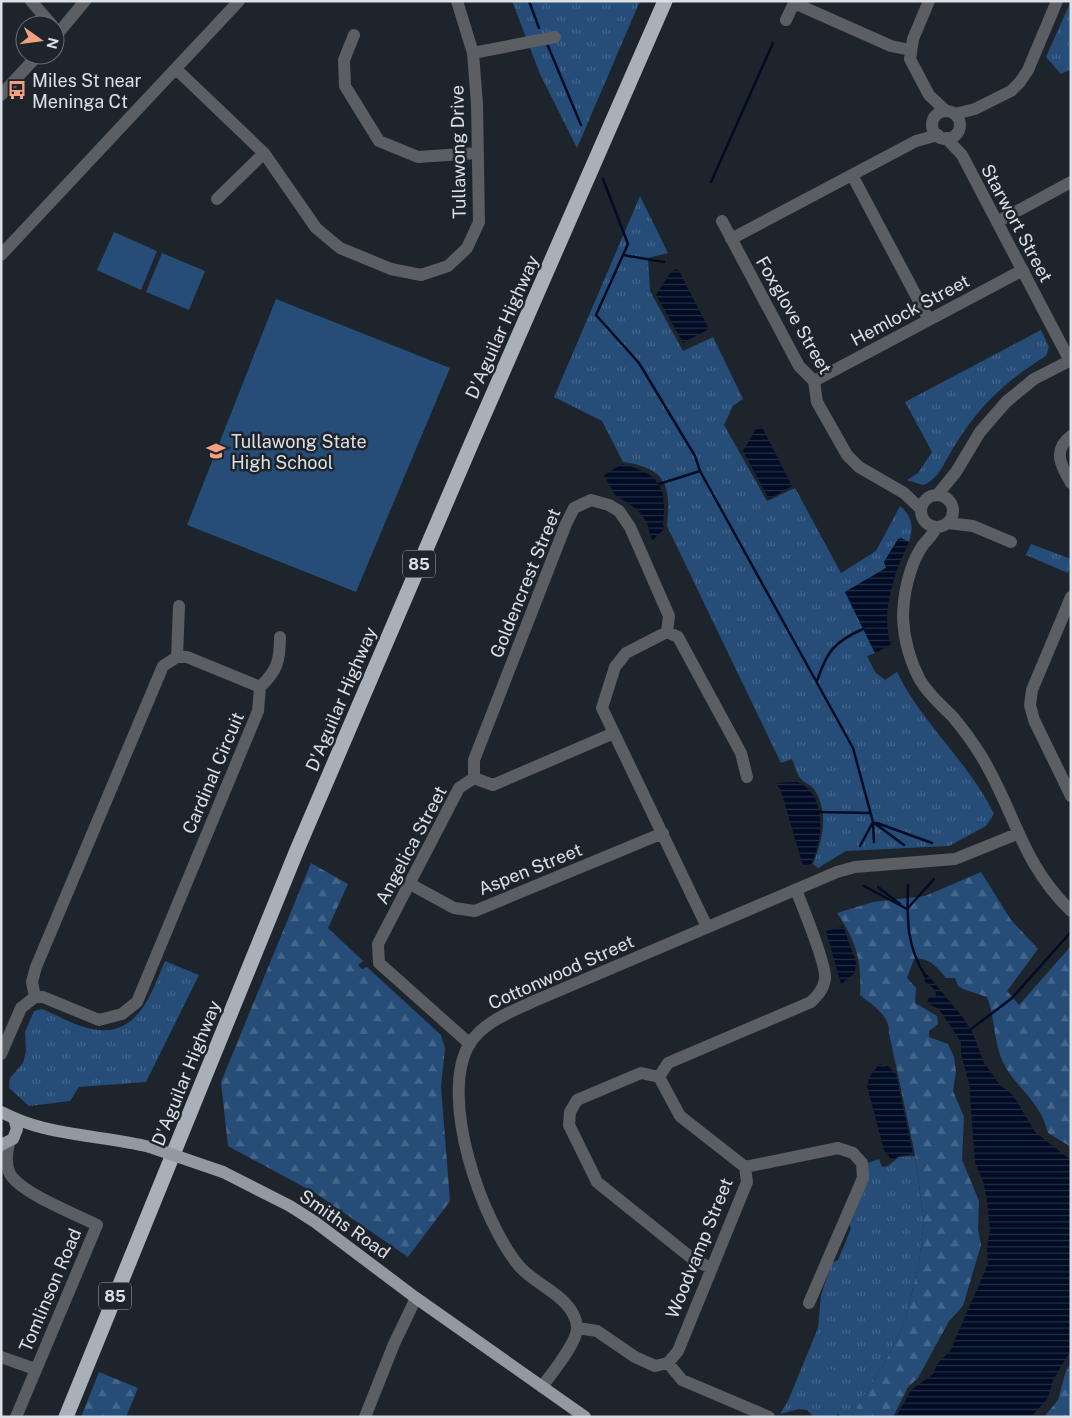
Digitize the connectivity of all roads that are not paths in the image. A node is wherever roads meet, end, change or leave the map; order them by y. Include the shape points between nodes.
1 (31, 1) edge
2 (85, 1) edge
3 (239, 1) edge
4 (457, 1) edge
5 (665, 1) edge
6 (929, 1) edge
7 (1057, 1) edge
8 (794, 2) edge
9 (42, 15) edge
10 (786, 20) dead end
11 (65, 21) edge
12 (354, 35) dead end
13 (555, 36) dead end
14 (910, 50) junction
15 (473, 53) junction
16 (29, 65) edge
17 (176, 69) junction
18 (1, 95) edge
19 (946, 125) junction
20 (264, 153) junction
21 (478, 153) junction
22 (852, 175) junction
23 (1071, 182) edge
24 (217, 199) dead end
25 (722, 221) dead end
26 (997, 222) junction
27 (731, 239) junction
28 (1, 255) edge
29 (1023, 270) junction
30 (929, 320) junction
31 (1070, 360) edge
32 (814, 380) junction
33 (1071, 436) edge
34 (1071, 483) edge
35 (937, 511) junction
36 (1011, 542) dead end
37 (1071, 598) edge
38 (179, 606) dead end
39 (667, 632) junction
40 (280, 637) dead end
41 (177, 657) junction
42 (260, 687) junction
43 (614, 733) junction
44 (747, 777) dead end
45 (474, 778) junction
46 (1071, 796) edge
47 (663, 833) junction
48 (1017, 834) junction
49 (410, 884) junction
50 (796, 890) junction
51 (1071, 911) edge
52 (708, 927) junction
53 (35, 997) junction
54 (470, 1044) junction
55 (1, 1054) edge
56 (660, 1078) junction
57 (5, 1111) edge
58 (53, 1130) junction
59 (8, 1143) edge
60 (745, 1167) junction
61 (1, 1175) edge
62 (23, 1188) junction
63 (711, 1268) junction
64 (416, 1298) junction
65 (809, 1303) dead end
66 (578, 1328) junction
67 (1, 1357) edge
68 (668, 1363) junction
69 (35, 1369) junction
70 (542, 1387) junction
71 (16, 1417) edge
72 (66, 1417) edge
73 (365, 1417) edge
74 (585, 1417) edge
75 (769, 1417) edge

1 - 9 street
2 - 11 street
3 - 17 street
4 - 15 street, Tullawong Drive
5 - 72 highway, D'Aguilar Highway / 85 via 297,850
6 - 14 street
7 - 19 street via 1020,82 1011,91
8 - 10 street
8 - 14 street via 884,43
12 - 21 street via 344,60 345,86 379,141 418,157
13 - 15 street
14 - 19 street, Starwort Street via 912,63
15 - 21 street, Tullawong Drive
16 - 18 street
17 - 20 street, Tullawong Drive
17 - 28 street
19 - 22 street
19 - 26 street, Starwort Street via 961,146 962,155
20 - 21 street, Tullawong Drive via 316,228 340,248 391,269 421,276 448,266 467,248 479,222
20 - 24 street
22 - 27 street
22 - 30 street
23 - 26 street
25 - 27 street, Foxglove Street
26 - 29 street, Starwort Street
27 - 32 street, Foxglove Street via 799,366
29 - 30 street, Hemlock Street
29 - 31 street, Starwort Street
30 - 32 street, Hemlock Street
31 - 35 street via 1034,379 1006,402 980,432
32 - 35 street, Foxglove Street via 817,402 847,455 859,467 904,493 912,493
33 - 34 street via 1062,446 1059,459
35 - 36 street, Foxglove Street
35 - 48 street via 934,534 922,548 909,580 903,608 909,652 928,691 981,755
37 - 46 street via 1032,690 1030,704 1034,720
38 - 41 street
39 - 43 street via 626,653 614,667 602,708
39 - 44 street via 678,637 741,753
39 - 45 street, Goldencrest Street via 669,616 626,518 599,501 591,500 574,508 474,760
40 - 42 street via 280,657 272,676
41 - 42 street via 187,657
41 - 53 street via 163,666 36,967 32,982
42 - 53 street, Cardinal Circuit via 258,711 137,1002 122,1014 99,1020
43 - 45 street via 493,786
43 - 47 street
45 - 49 street, Angelica Street via 459,788
47 - 49 street, Aspen Street via 474,910 454,908
47 - 52 street
48 - 50 street, Cottonwood Street via 961,858 855,867
48 - 51 street via 1043,880
49 - 54 street, Angelica Street via 378,944 379,963
50 - 52 street, Cottonwood Street
50 - 56 street via 826,978 821,993 811,1002 668,1063
52 - 54 street, Cottonwood Street via 488,1023
53 - 55 street via 21,1008
54 - 66 street, Cottonwood Street via 458,1086 467,1154 481,1194 504,1246 522,1269 565,1303 574,1313
56 - 60 street, Woodvamp Street via 680,1116
56 - 63 street via 641,1073 577,1100 570,1112 570,1125 597,1182 694,1260
57 - 58 main road, Smiths Road
57 - 59 main road via 17,1129
58 - 59 main road, Smiths Road via 28,1134
58 - 64 main road, Smiths Road, bridge via 150,1147 223,1172 315,1222
59 - 62 street, Tomlinson Road via 6,1155 10,1173
60 - 63 street, Woodvamp Street via 747,1182
60 - 65 street via 838,1148 853,1152 862,1163 862,1178
61 - 62 street, Tomlinson Road via 7,1182
62 - 69 street, Tomlinson Road via 97,1225
63 - 68 street, Woodvamp Street via 678,1351
64 - 70 main road, Smiths Road
64 - 73 street
66 - 68 street via 597,1331 635,1357 655,1366
66 - 70 street via 573,1342
67 - 69 street
68 - 75 street via 682,1380
69 - 71 street, Tomlinson Road
70 - 74 main road, Smiths Road

